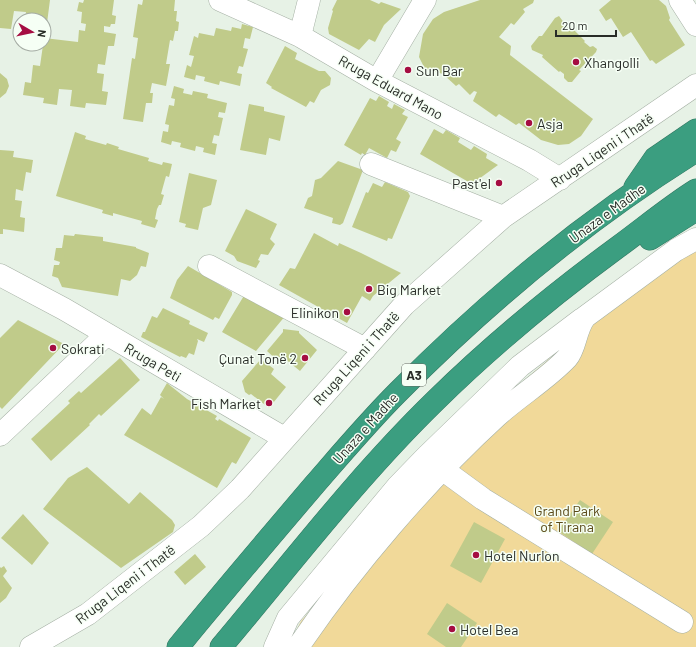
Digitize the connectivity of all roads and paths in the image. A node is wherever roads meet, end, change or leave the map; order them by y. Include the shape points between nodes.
1 (220, 0) edge
2 (309, 0) edge
3 (425, 0) edge
4 (680, 0) edge
5 (696, 25) edge
6 (300, 36) junction
7 (377, 81) junction
8 (696, 85) edge
9 (696, 130) edge
10 (696, 151) edge
11 (371, 164) dead end
12 (560, 179) junction
13 (696, 190) edge
14 (627, 198) junction
15 (696, 210) edge
16 (503, 217) junction
17 (696, 239) edge
18 (618, 247) junction
19 (209, 266) dead end
20 (0, 274) edge
21 (585, 317) junction
22 (106, 335) junction
23 (365, 349) junction
24 (0, 435) edge
25 (284, 438) junction
26 (426, 457) junction
27 (443, 470) junction
28 (682, 622) dead end
29 (31, 647) edge
30 (178, 647) edge
31 (221, 647) edge
32 (274, 647) edge
33 (298, 647) edge

1 - 6 street, Rruga Eduard Mano
2 - 6 street
3 - 7 street
4 - 5 street
6 - 7 street, Rruga Eduard Mano
7 - 12 street, Rruga Eduard Mano via 529,160
8 - 12 street, Rruga Liqeni i Thatë
9 - 14 highway via 654,158
10 - 14 highway, Unaza e Madhe / A3
11 - 16 street
12 - 16 street, Rruga Liqeni i Thatë
13 - 18 highway, A3
14 - 30 highway, Unaza e Madhe / A3 via 505,291 396,393 296,506
15 - 18 highway via 654,238
16 - 23 street, Rruga Liqeni i Thatë via 404,305
17 - 21 street via 676,250
18 - 31 highway, A3 via 530,314 434,402 378,460
19 - 23 street
20 - 22 street, Rruga Peti
21 - 26 street via 520,366
21 - 27 street via 568,356 497,416
22 - 24 street
22 - 25 street, Rruga Peti
23 - 25 street, Rruga Liqeni i Thatë
25 - 29 street, Rruga Liqeni i Thatë via 240,489 201,526 88,614
26 - 27 street
26 - 32 street via 288,618
27 - 28 street via 483,499
27 - 33 street via 368,555

